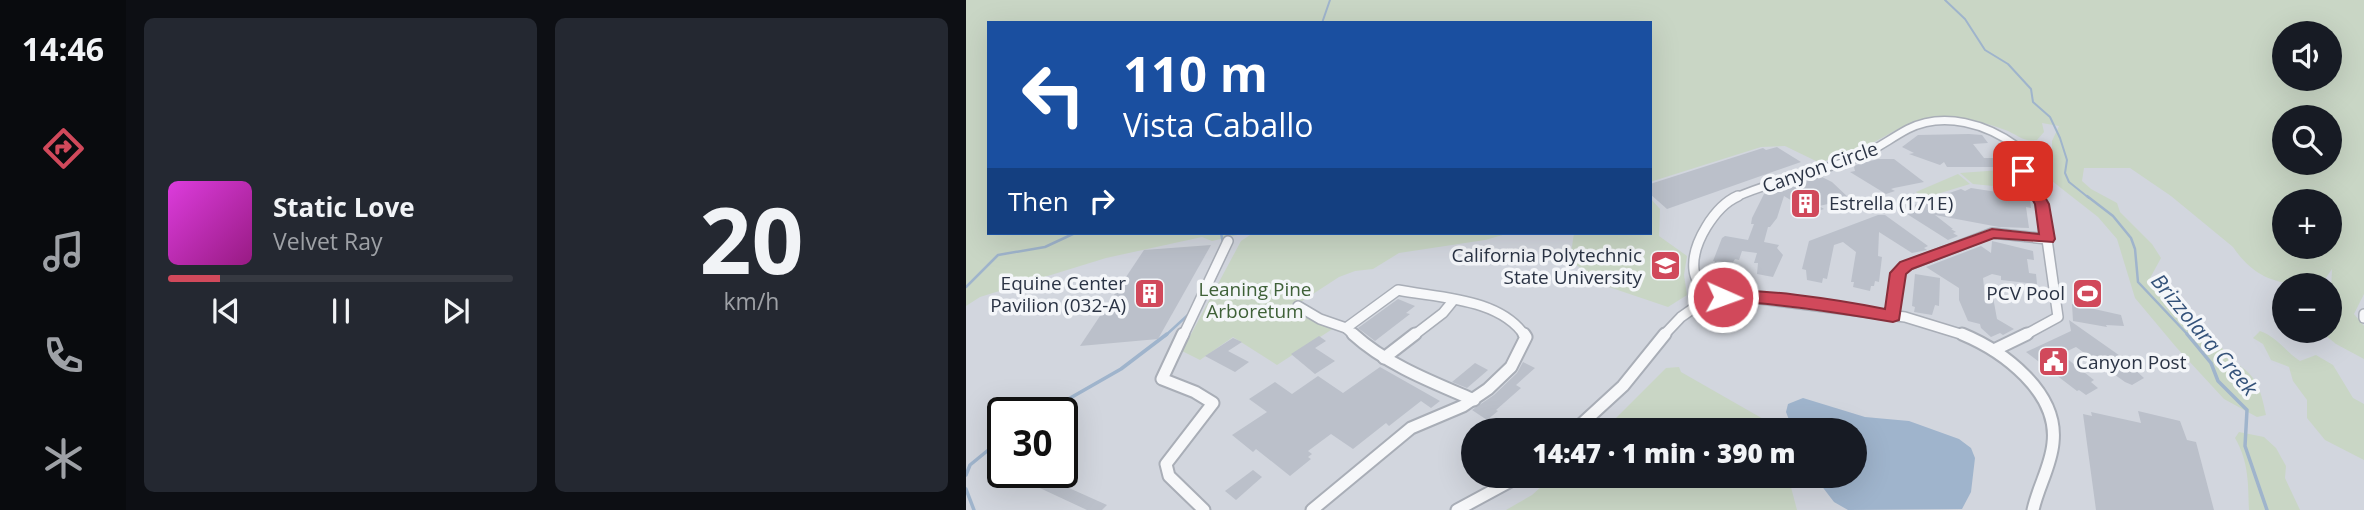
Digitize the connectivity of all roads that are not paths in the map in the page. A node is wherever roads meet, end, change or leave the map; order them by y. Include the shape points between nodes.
1 (2047, 239) junction
2 (1228, 241) dead end
3 (1710, 300) junction
4 (1452, 302) junction
5 (1298, 306) dead end
6 (1893, 316) junction
7 (1346, 328) junction
8 (1994, 350) junction
9 (1384, 358) junction
10 (1474, 400) junction
11 (1588, 418) edge
12 (1498, 488) edge
13 (1204, 510) edge
14 (1312, 510) edge
15 (1457, 510) edge
16 (2034, 510) edge

1 - 3 street, Canyon Circle via 2042,204 2023,171 2018,147 1993,130 1969,123 1928,122 1857,158 1744,193 1719,207 1693,262 1694,274
1 - 6 street via 1992,233 1906,266 1898,273
1 - 8 street, Canyon Circle via 2057,320
2 - 13 street via 1162,379 1213,403 1166,464 1169,476
3 - 6 street via 1747,296
3 - 11 street via 1685,313 1627,382
4 - 7 street via 1398,290
4 - 9 street
4 - 10 street via 1475,303 1498,312 1523,329 1526,338 1511,367
5 - 7 street
6 - 8 street via 1948,328
7 - 9 street
8 - 16 street via 2037,389 2052,420 2054,446
9 - 10 street
10 - 14 street via 1411,428
12 - 15 street

